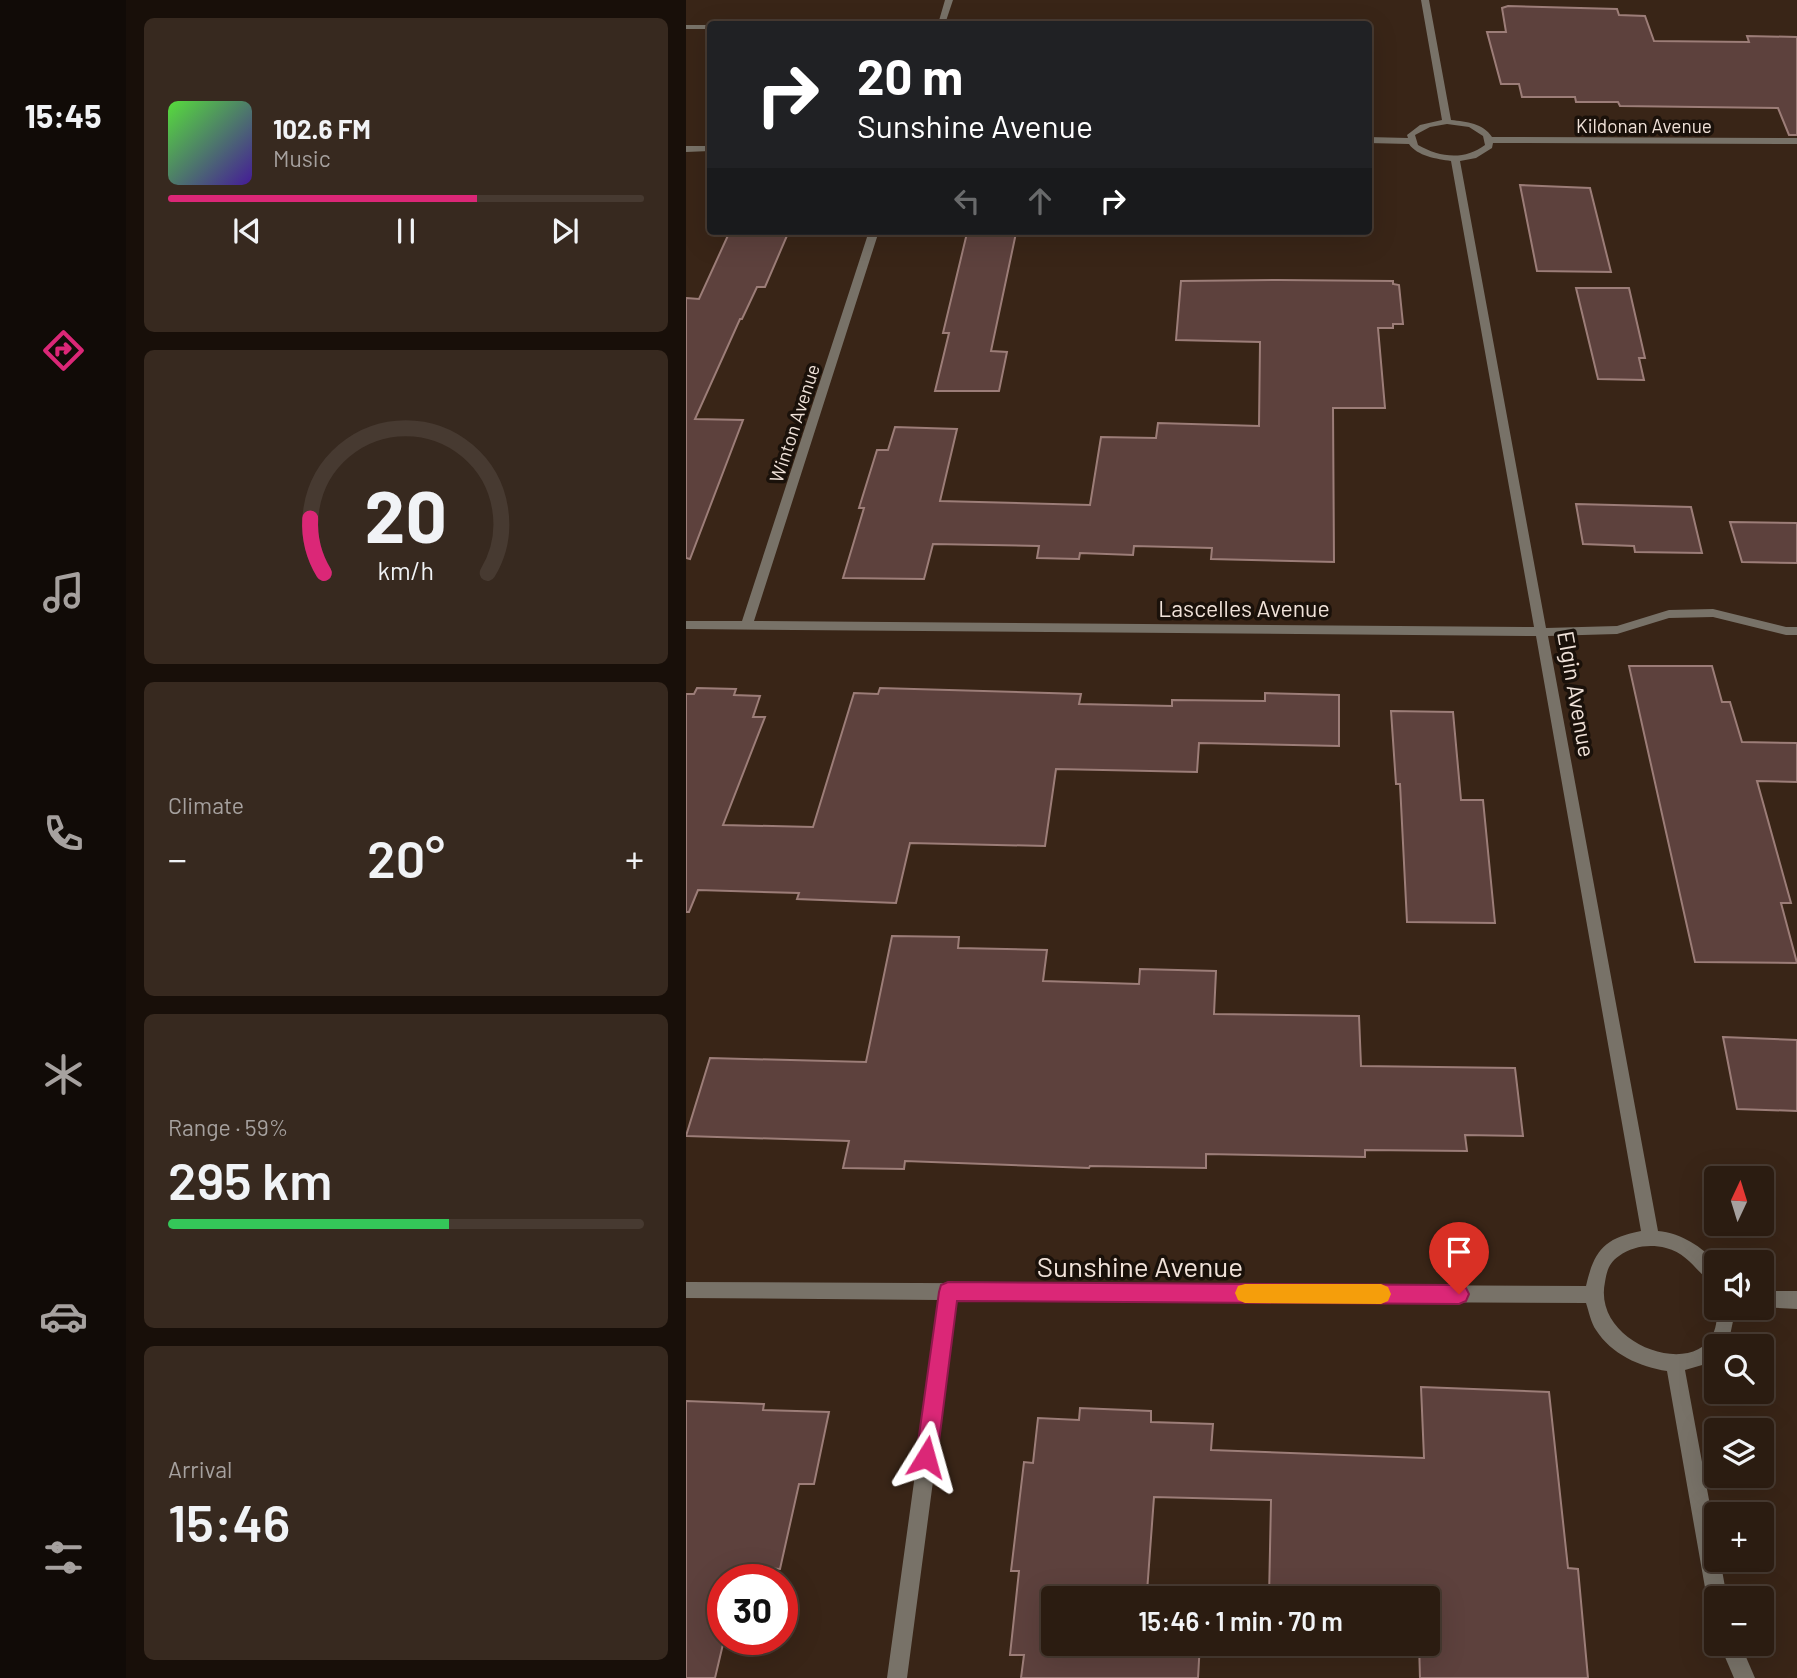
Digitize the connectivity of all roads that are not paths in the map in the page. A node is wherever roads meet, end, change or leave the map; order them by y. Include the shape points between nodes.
1 (949, 0) edge
2 (1425, 0) edge
3 (942, 21) edge
4 (686, 27) edge
5 (707, 27) edge
6 (1447, 122) junction
7 (1490, 140) junction
8 (1372, 141) edge
9 (1410, 141) junction
10 (1797, 141) edge
11 (686, 149) edge
12 (707, 149) edge
13 (1455, 158) junction
14 (873, 235) edge
15 (686, 625) edge
16 (747, 625) junction
17 (1541, 631) junction
18 (1797, 631) edge
19 (1651, 1237) junction
20 (1704, 1261) edge
21 (686, 1290) edge
22 (948, 1292) junction
23 (1594, 1295) junction
24 (1774, 1300) edge
25 (1797, 1300) edge
26 (1728, 1320) edge
27 (1675, 1365) junction
28 (1715, 1586) edge
29 (1735, 1656) edge
30 (897, 1678) edge
31 (1745, 1678) edge

1 - 3 street
2 - 6 street
4 - 5 street
6 - 7 street via 1480,129
6 - 9 street via 1423,125
7 - 10 street, Kildonan Avenue
7 - 13 street via 1484,151
8 - 9 street
9 - 13 street via 1421,151
11 - 12 street
13 - 17 street, Elgin Avenue
14 - 16 street, Winton Avenue
15 - 16 street, Lascelles Avenue
16 - 17 street, Lascelles Avenue
17 - 18 street, Lascelles Avenue via 1617,630 1669,614 1713,613
17 - 19 street, Elgin Avenue
19 - 20 street via 1671,1241
19 - 23 street via 1632,1240 1602,1260
21 - 22 street, Sunshine Avenue
22 - 23 street, Sunshine Avenue
22 - 30 street
23 - 27 street via 1599,1317 1630,1352 1652,1362
24 - 25 street
26 - 27 street via 1710,1352
27 - 28 street
29 - 31 street

